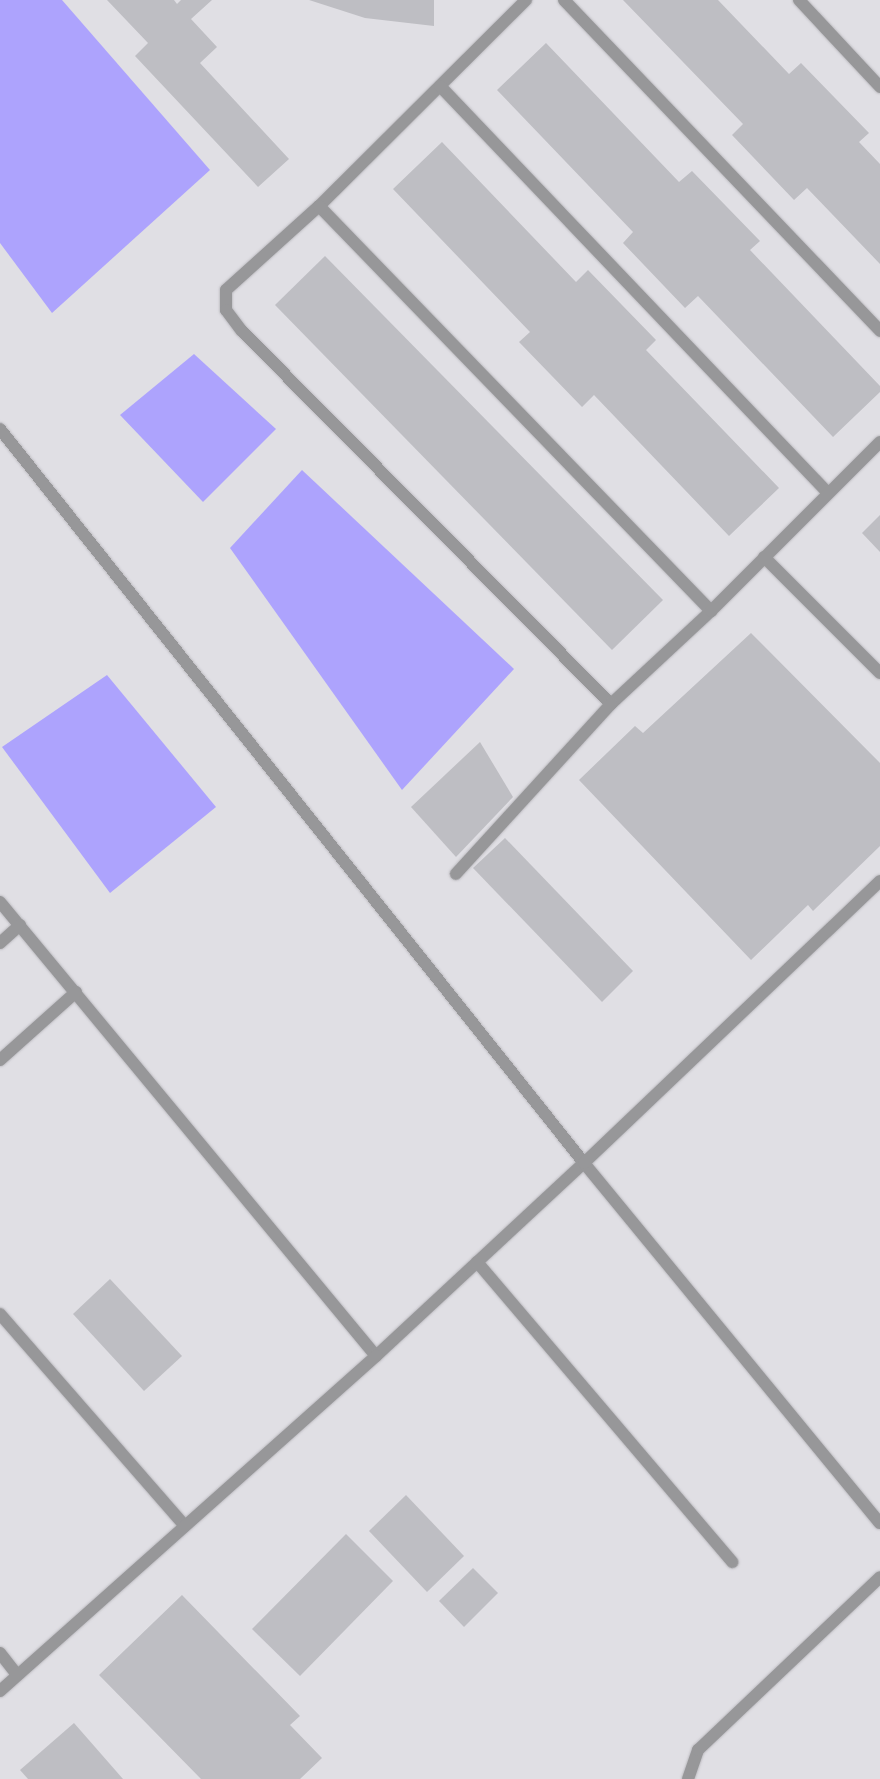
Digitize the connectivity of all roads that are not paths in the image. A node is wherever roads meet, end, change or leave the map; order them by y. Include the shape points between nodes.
1 (526, 0) edge
2 (564, 0) edge
3 (799, 0) edge
4 (440, 86) junction
5 (880, 87) edge
6 (319, 206) junction
7 (880, 331) edge
8 (0, 429) edge
9 (880, 442) edge
10 (828, 493) junction
11 (764, 557) junction
12 (710, 611) junction
13 (880, 673) edge
14 (611, 704) junction
15 (456, 874) dead end
16 (880, 880) edge
17 (0, 902) edge
18 (20, 926) junction
19 (0, 943) edge
20 (76, 992) junction
21 (0, 1060) edge
22 (584, 1163) junction
23 (477, 1262) junction
24 (0, 1314) edge
25 (376, 1356) junction
26 (880, 1523) edge
27 (186, 1526) junction
28 (732, 1562) dead end
29 (880, 1576) edge
30 (0, 1652) edge
31 (17, 1676) junction
32 (0, 1691) edge
33 (688, 1779) edge

1 - 4 street
2 - 7 street
3 - 5 street
4 - 6 street
4 - 10 street
6 - 12 street
6 - 14 street via 226,290 226,310 242,331
8 - 22 street
9 - 10 street
10 - 11 street
11 - 12 street
11 - 13 street
12 - 14 street
14 - 15 street
16 - 22 street
17 - 18 street
18 - 19 street
18 - 20 street
20 - 21 street
20 - 25 street
22 - 23 street
22 - 26 street
23 - 25 street
23 - 28 street
24 - 27 street
25 - 27 street
27 - 31 street
29 - 33 street via 698,1750
30 - 31 street
31 - 32 street

